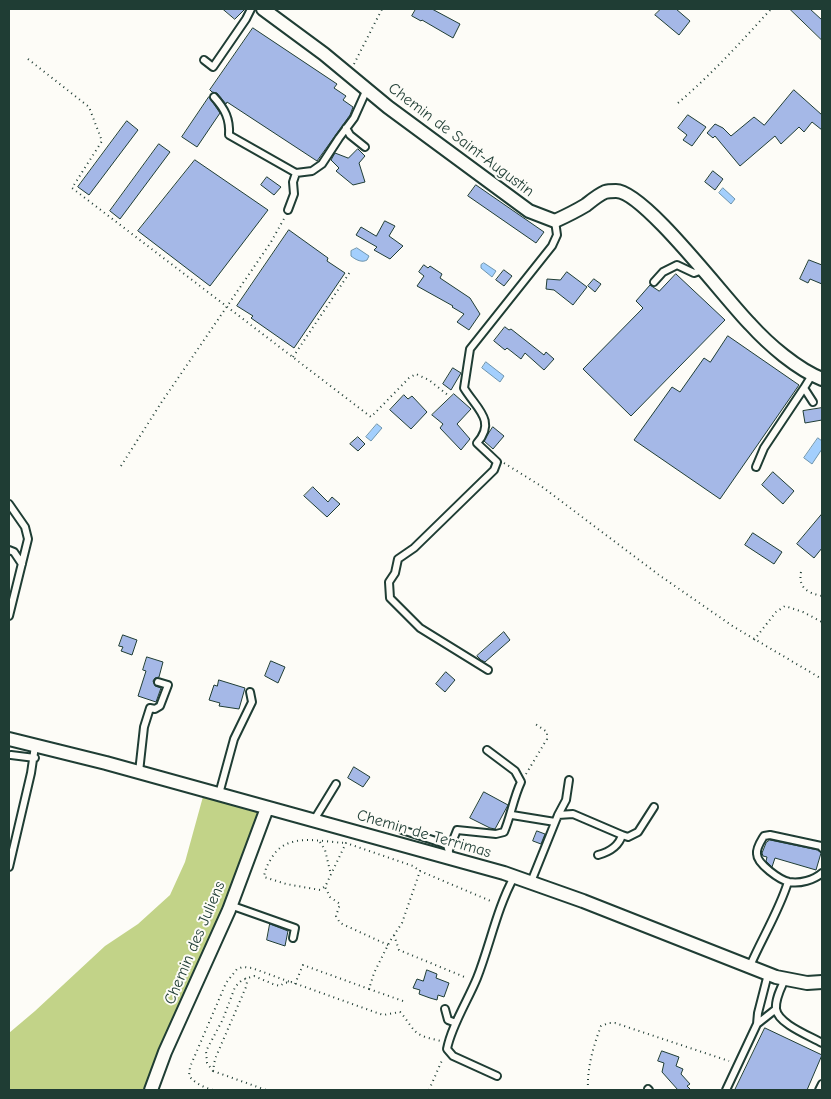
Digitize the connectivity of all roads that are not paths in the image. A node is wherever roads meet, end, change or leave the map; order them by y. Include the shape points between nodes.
1 (252, 9) edge
2 (263, 9) edge
3 (204, 60) dead end
4 (367, 89) junction
5 (214, 97) dead end
6 (346, 128) junction
7 (365, 147) dead end
8 (296, 173) junction
9 (288, 210) road end
10 (555, 221) junction
11 (702, 270) junction
12 (654, 282) dead end
13 (817, 377) edge
14 (804, 388) junction
15 (813, 402) dead end
16 (756, 467) dead end
17 (9, 504) edge
18 (9, 550) edge
19 (22, 564) junction
20 (9, 616) edge
21 (488, 670) dead end
22 (158, 682) dead end
23 (250, 692) dead end
24 (9, 740) edge
25 (487, 750) dead end
26 (35, 752) junction
27 (11, 755) dead end
28 (139, 772) junction
29 (569, 780) dead end
30 (336, 784) dead end
31 (219, 794) junction
32 (654, 807) dead end
33 (267, 808) junction
34 (512, 815) junction
35 (558, 815) junction
36 (314, 820) junction
37 (555, 822) junction
38 (402, 830) dead end
39 (622, 835) junction
40 (11, 848) edge
41 (822, 848) edge
42 (448, 854) junction
43 (598, 855) dead end
44 (9, 867) edge
45 (822, 873) edge
46 (514, 876) junction
47 (531, 882) junction
48 (788, 882) junction
49 (230, 905) junction
50 (293, 938) dead end
51 (750, 966) junction
52 (768, 974) junction
53 (785, 979) junction
54 (822, 982) edge
55 (444, 1009) dead end
56 (776, 1009) junction
57 (456, 1023) junction
58 (757, 1024) junction
59 (822, 1043) edge
60 (496, 1076) dead end
61 (822, 1084) edge
62 (151, 1090) edge
63 (726, 1090) edge
64 (819, 1090) edge

1 - 3 lane via 213,67
2 - 4 street, Chemin de Saint-Augustin
4 - 6 lane
4 - 10 street, Chemin de Saint-Augustin via 529,212
5 - 8 lane via 224,107 230,124 229,135
6 - 7 lane
6 - 8 lane via 322,164 312,172
8 - 9 lane
10 - 11 street via 606,192 619,191 630,195 648,210
10 - 21 lane via 557,235 552,246 470,349 464,388 486,420 486,429 476,443 497,462 494,470 414,548 398,559 389,582 390,598 420,628
11 - 12 lane via 694,273 677,265 662,272
11 - 13 street via 773,347
13 - 14 lane
14 - 15 lane
14 - 16 lane via 764,448
17 - 19 lane via 28,538
18 - 19 lane
19 - 20 lane
22 - 28 lane via 168,685 160,706 150,708 144,727
23 - 31 lane via 252,702 234,739
24 - 26 street, Chemin de Terrimas
25 - 34 lane via 515,771 521,782
26 - 27 lane
26 - 28 street, Chemin de Terrimas
26 - 40 lane
28 - 31 street, Chemin de Terrimas
29 - 35 lane via 566,800
30 - 36 lane
31 - 33 street, Chemin de Terrimas
32 - 39 lane via 638,832 628,837
33 - 36 street, Chemin de Terrimas
33 - 49 street, Chemin des Juliens
34 - 37 lane
34 - 42 lane via 504,832 457,830
35 - 37 lane
35 - 39 lane via 573,814
36 - 42 street, Chemin de Terrimas
37 - 47 lane
38 - 42 lane via 447,845
39 - 43 lane via 620,842 608,852
40 - 44 lane
41 - 48 lane via 783,837 764,836 756,854 760,864
42 - 46 street, Chemin de Terrimas
45 - 48 lane via 815,879
46 - 47 street, Chemin de Terrimas
46 - 57 lane
47 - 51 street, Chemin de Terrimas
48 - 51 lane
49 - 50 lane via 295,928
49 - 62 street, Chemin des Juliens
51 - 52 street, Chemin de Terrimas
52 - 53 street, Chemin de Terrimas
52 - 58 lane
53 - 54 street, Chemin de Terrimas via 806,984
53 - 56 lane
55 - 57 lane via 448,1020
56 - 58 lane
56 - 59 lane via 780,1019
57 - 60 lane via 448,1046 452,1056
58 - 63 lane
61 - 64 lane

